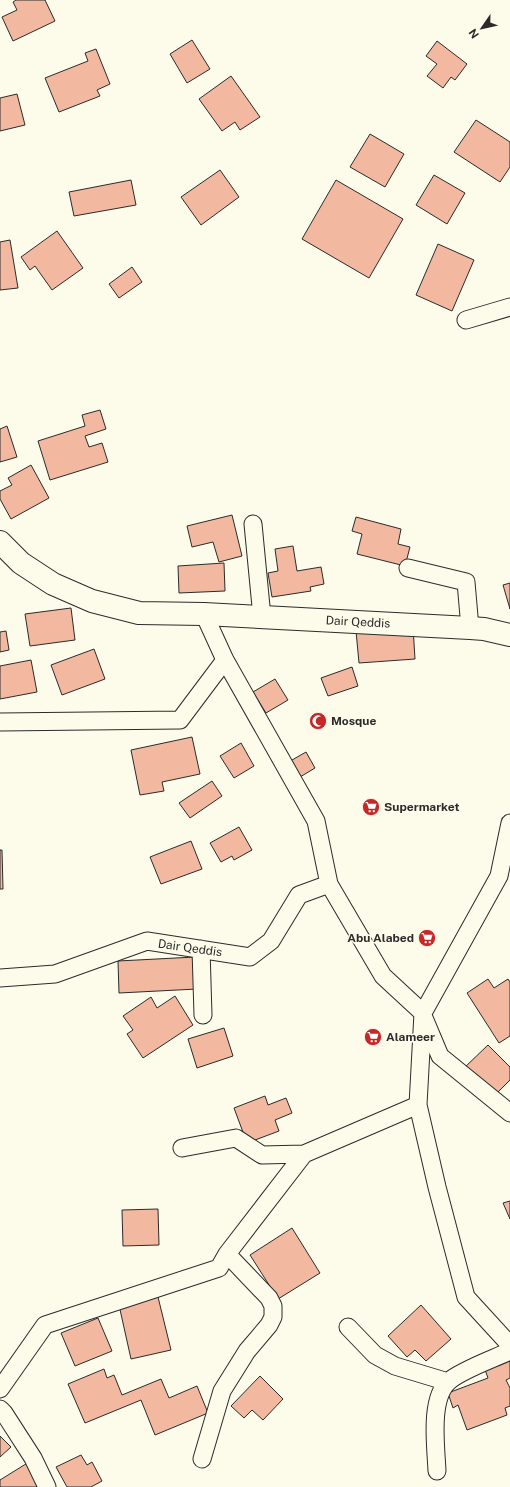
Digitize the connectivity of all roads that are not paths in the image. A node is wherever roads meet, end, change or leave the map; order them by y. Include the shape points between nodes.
1 (510, 307) edge
2 (466, 320) dead end
3 (252, 524) dead end
4 (0, 542) edge
5 (408, 568) dead end
6 (204, 614) junction
7 (262, 618) junction
8 (470, 628) junction
9 (510, 635) edge
10 (225, 660) junction
11 (0, 722) edge
12 (510, 823) edge
13 (329, 884) junction
14 (201, 949) junction
15 (0, 978) edge
16 (422, 1013) junction
17 (203, 1015) dead end
18 (418, 1105) junction
19 (510, 1113) edge
20 (182, 1148) dead end
21 (304, 1154) junction
22 (227, 1254) junction
23 (348, 1327) dead end
24 (510, 1345) edge
25 (510, 1351) edge
26 (448, 1382) junction
27 (0, 1389) edge
28 (0, 1409) edge
29 (202, 1459) dead end
30 (437, 1471) dead end
31 (47, 1487) edge

1 - 2 street
3 - 7 street
4 - 6 main road, Dair Qeddis via 21,563 53,584 92,600 139,613
5 - 8 street via 466,582
6 - 7 main road, Dair Qeddis
6 - 10 street
7 - 8 main road, Dair Qeddis
8 - 9 main road, Dair Qeddis
10 - 11 street via 180,720
10 - 13 street via 316,821
12 - 16 street via 499,876
13 - 14 street, Dair Qeddis via 299,895 271,941 250,957
13 - 16 street via 384,976
14 - 15 street, Dair Qeddis via 147,942 55,974
14 - 17 street
16 - 18 street
16 - 19 street via 440,1056
18 - 21 street
18 - 24 street via 466,1297
20 - 21 street via 236,1138 262,1155
21 - 22 street
22 - 27 street via 219,1268 45,1325
22 - 29 street via 269,1298 273,1306 273,1317 247,1351 222,1391
23 - 26 street via 375,1355 395,1366
25 - 26 street via 459,1374
26 - 30 street via 439,1396 436,1424
28 - 31 street via 33,1458

